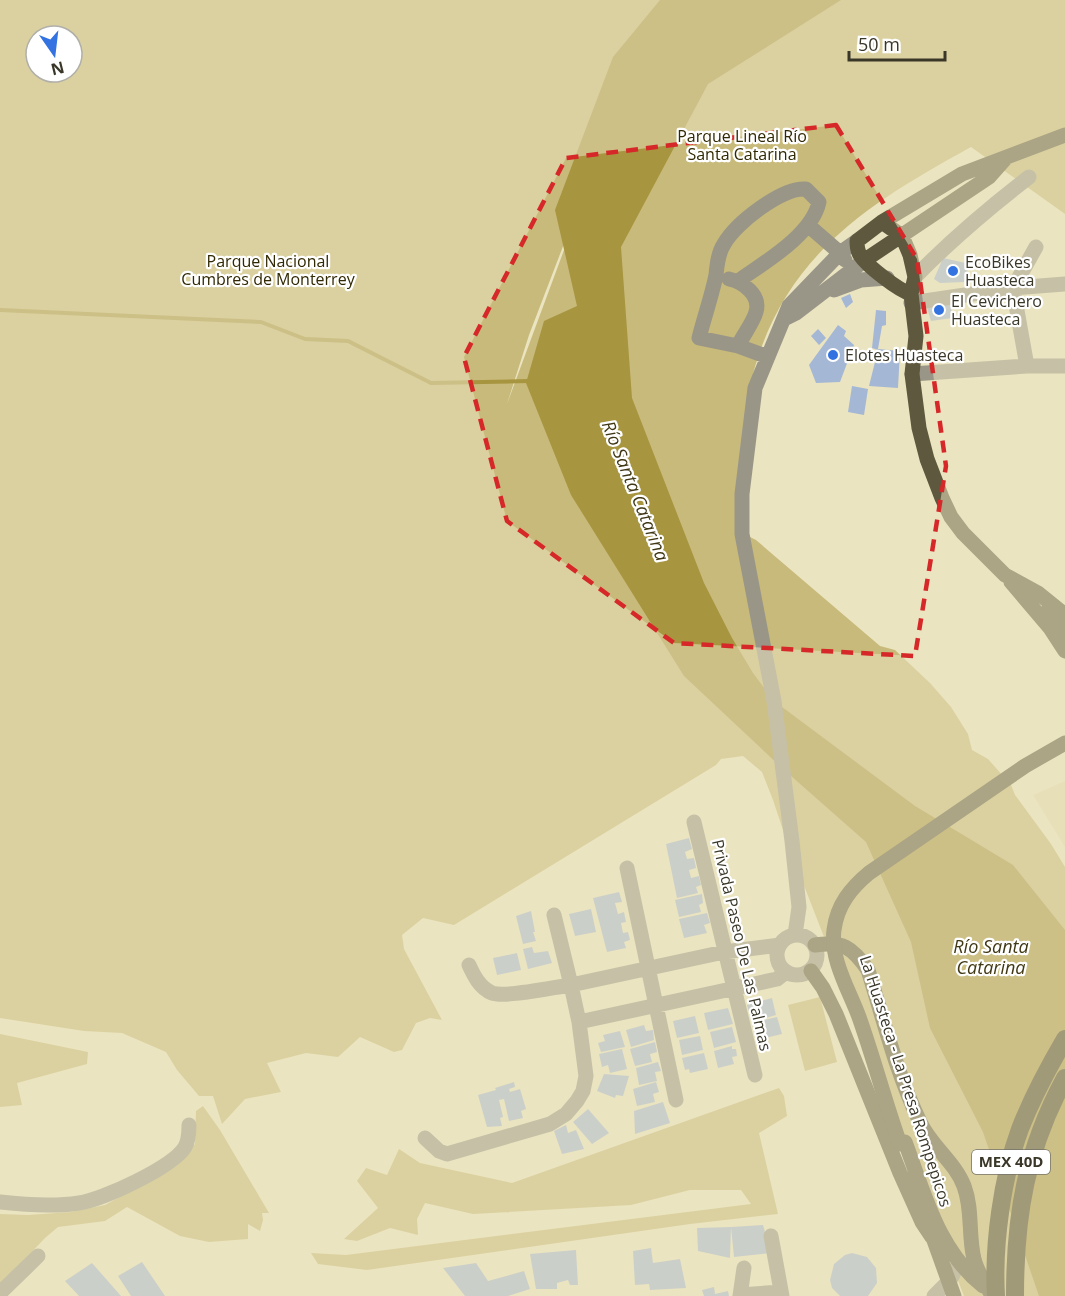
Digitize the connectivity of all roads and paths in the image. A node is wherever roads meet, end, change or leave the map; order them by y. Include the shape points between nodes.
1 (1065, 135) edge
2 (1005, 159) junction
3 (1029, 177) dead end
4 (882, 222) junction
5 (809, 226) junction
6 (902, 236) junction
7 (856, 240) junction
8 (1036, 247) dead end
9 (840, 253) junction
10 (865, 260) junction
11 (852, 270) junction
12 (716, 276) junction
13 (915, 277) junction
14 (887, 278) junction
15 (738, 281) junction
16 (1065, 284) edge
17 (1013, 288) junction
18 (911, 299) junction
19 (809, 302) junction
20 (784, 319) junction
21 (738, 346) junction
22 (768, 357) junction
23 (1027, 366) junction
24 (1065, 366) edge
25 (912, 374) junction
26 (1005, 575) junction
27 (1038, 593) junction
28 (1065, 615) edge
29 (1065, 630) edge
30 (1065, 651) edge
31 (1065, 744) edge
32 (1065, 751) edge
33 (694, 822) dead end
34 (627, 868) dead end
35 (554, 915) dead end
36 (795, 935) junction
37 (780, 945) junction
38 (815, 945) junction
39 (724, 952) junction
40 (469, 965) dead end
41 (649, 968) junction
42 (811, 971) junction
43 (786, 972) junction
44 (571, 985) junction
45 (733, 988) junction
46 (656, 1004) junction
47 (579, 1022) junction
48 (1065, 1039) edge
49 (754, 1075) dead end
50 (1065, 1078) edge
51 (676, 1100) dead end
52 (189, 1125) dead end
53 (425, 1138) dead end
54 (903, 1143) junction
55 (0, 1202) edge
56 (771, 1236) dead end
57 (932, 1237) junction
58 (38, 1256) dead end
59 (959, 1263) junction
60 (744, 1268) dead end
61 (950, 1280) junction
62 (0, 1293) edge
63 (781, 1294) edge
64 (740, 1295) edge
65 (994, 1295) edge
66 (934, 1296) edge
67 (954, 1296) edge
68 (1015, 1296) edge

1 - 2 main road
2 - 4 main road via 962,174
2 - 6 main road via 989,177
3 - 13 street via 978,217
4 - 6 main road
4 - 7 main road
5 - 9 street
5 - 12 street via 819,202 806,189 796,188 780,195 724,244
5 - 15 street
6 - 10 main road
6 - 13 main road
7 - 9 street
7 - 10 main road
8 - 17 street
9 - 11 street
9 - 20 street via 789,306
10 - 11 street
10 - 14 main road
11 - 19 street
12 - 15 street
12 - 21 street via 699,338
13 - 18 main road
14 - 18 main road
14 - 19 street via 861,280
15 - 21 street via 750,290 757,311
16 - 17 street
17 - 18 street
17 - 23 street
18 - 25 main road via 916,336
19 - 20 street
20 - 22 street
21 - 22 street
22 - 36 street via 754,388 742,494 742,534 774,701 799,907
23 - 24 street
23 - 25 street
25 - 26 main road via 919,428 942,498 963,533
26 - 27 main road
26 - 30 main road
27 - 28 main road
27 - 29 main road
31 - 54 main road, La Huasteca - La Presa Rompepicos, bridge via 1025,766 869,873 845,897 838,913 833,931 834,952
32 - 54 main road, La Huasteca - La Presa Rompepicos via 1029,771 874,878 861,890 847,915 843,932 850,975 880,1057
33 - 39 street, Privada Paseo De Las Palmas
34 - 41 street
35 - 44 street
36 - 37 street
36 - 38 street via 806,937
37 - 39 street
37 - 43 street via 777,957
38 - 42 street via 817,959
38 - 65 main road via 837,943 846,947 868,970 908,1096 921,1125 964,1186 974,1259 981,1278
39 - 41 street
39 - 45 street, Privada Paseo De Las Palmas
40 - 44 street via 483,988 493,993
41 - 44 street
41 - 46 street
42 - 43 street via 799,976
42 - 57 main road via 836,1014 900,1173
43 - 45 street via 777,979
44 - 47 street
45 - 46 street
45 - 49 street, Privada Paseo De Las Palmas
46 - 47 street
46 - 51 street
47 - 53 street via 586,1076 583,1090 566,1114 550,1124 450,1153 439,1151
48 - 65 highway, MEX 40D via 1027,1113 1012,1159 998,1233
50 - 68 highway, MEX 40D via 1043,1124 1024,1182
52 - 55 street via 189,1138 175,1157 104,1196 70,1204
54 - 57 main road, La Huasteca - La Presa Rompepicos
54 - 59 main road, La Huasteca - La Presa Rompepicos via 934,1221
56 - 63 street
57 - 61 main road, La Huasteca - La Presa Rompepicos
58 - 62 street
59 - 61 street
59 - 65 main road, La Huasteca - La Presa Rompepicos
60 - 64 street
61 - 65 main road via 975,1284
61 - 66 street
61 - 67 main road, La Huasteca - La Presa Rompepicos
63 - 64 street

